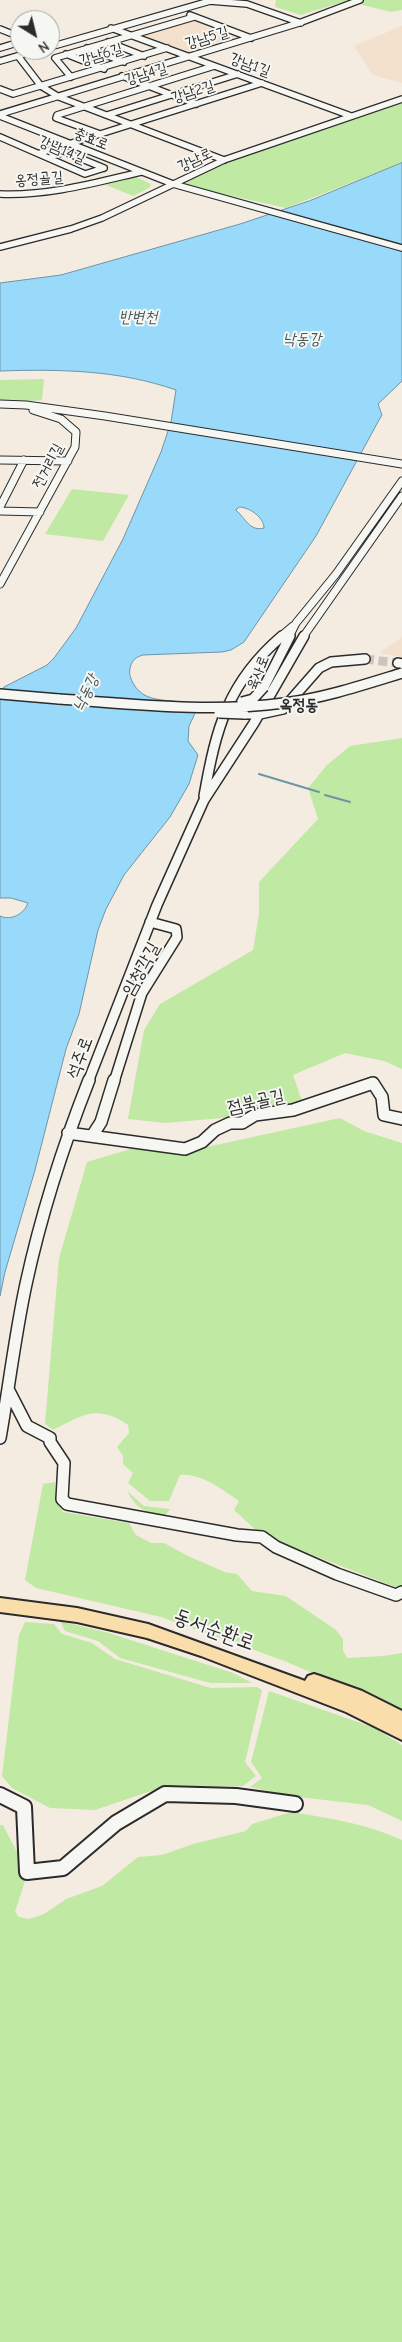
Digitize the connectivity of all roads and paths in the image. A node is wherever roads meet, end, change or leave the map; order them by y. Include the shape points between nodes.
1 (360, 0) edge
2 (175, 10) junction
3 (194, 17) junction
4 (301, 23) junction
5 (112, 28) junction
6 (131, 35) junction
7 (252, 38) junction
8 (0, 42) edge
9 (108, 42) junction
10 (60, 44) edge
11 (9, 45) joint
12 (0, 48) edge
13 (87, 48) junction
14 (167, 48) junction
15 (60, 52) edge
16 (67, 55) junction
17 (144, 56) junction
18 (190, 57) junction
19 (21, 60) edge
20 (124, 62) junction
21 (214, 66) junction
22 (102, 68) junction
23 (109, 71) dead end
24 (117, 74) dead end
25 (238, 74) junction
26 (124, 76) junction
27 (70, 77) junction
28 (262, 83) junction
29 (41, 86) junction
30 (149, 86) junction
31 (0, 89) edge
32 (172, 95) junction
33 (59, 96) junction
34 (402, 99) edge
35 (196, 104) junction
36 (84, 106) junction
37 (0, 115) edge
38 (107, 115) junction
39 (351, 116) junction
40 (132, 124) junction
41 (100, 134) junction
42 (0, 137) edge
43 (70, 144) junction
44 (40, 153) junction
45 (46, 158) junction
46 (224, 160) junction
47 (201, 170) junction
48 (139, 172) junction
49 (173, 184) junction
50 (190, 189) junction
51 (0, 194) edge
52 (145, 197) junction
53 (0, 247) edge
54 (402, 248) edge
55 (0, 405) edge
56 (0, 460) edge
57 (24, 460) junction
58 (68, 461) junction
59 (400, 464) edge
60 (402, 481) edge
61 (402, 496) edge
62 (0, 506) edge
63 (0, 511) edge
64 (40, 512) junction
65 (0, 568) edge
66 (9, 568) junction
67 (0, 584) edge
68 (296, 623) junction
69 (365, 659) tunnel mouth
70 (402, 673) edge
71 (264, 687) junction
72 (0, 694) edge
73 (0, 699) edge
74 (59, 699) junction
75 (260, 714) junction
76 (204, 800) junction
77 (150, 922) junction
78 (402, 1119) edge
79 (68, 1132) junction
80 (92, 1136) junction
81 (9, 1391) junction
82 (0, 1438) edge
83 (402, 1592) edge
84 (0, 1597) edge
85 (0, 1605) edge
86 (80, 1611) junction
87 (402, 1720) edge
88 (402, 1732) edge
89 (0, 1795) edge
90 (295, 1804) dead end

1 - 4 street, 강남5길
2 - 3 street
2 - 4 street via 221,1 247,4
2 - 5 street
3 - 6 street
3 - 7 street
4 - 7 street, 강남5길
5 - 6 street, 강남1길
5 - 10 street
6 - 9 street
6 - 14 street, 강남1길
7 - 18 street, 강남5길
8 - 11 street
9 - 13 street
9 - 17 street
11 - 12 street
13 - 16 street
13 - 20 street
14 - 17 street, 강남6길
14 - 18 street, 강남1길
15 - 16 street
16 - 22 street
16 - 27 street via 55,58
17 - 20 street, 강남6길
18 - 21 street, 강남1길
18 - 26 street, 강남5길
19 - 29 street
20 - 22 street, 강남6길
21 - 25 street, 강남1길
21 - 30 street, 강남4길
22 - 23 street
22 - 27 street, 강남6길
24 - 26 street
25 - 28 street, 강남1길
25 - 32 street
26 - 30 street
26 - 33 street, 강남5길
27 - 29 street, 강남6길
28 - 35 street, 강남2길
28 - 39 street, 강남1길
29 - 31 street via 13,94
29 - 33 street
30 - 32 street
30 - 36 street, 강남4길
32 - 35 street
32 - 38 street
33 - 36 street
33 - 37 street, 강남5길
34 - 39 street, 강남로
35 - 40 street, 강남2길
36 - 38 street
36 - 41 street, 강남4길 via 56,118
37 - 43 street, 충효로
38 - 40 street
39 - 46 street, 강남로
40 - 41 street, 강남2길
40 - 46 street
41 - 43 street, 강남2길
42 - 44 street, 강남14길
43 - 44 street, 강남2길
43 - 48 street, 충효로
44 - 45 street, 강남14길
45 - 45 street, 강남14길 via 85,174 104,168 65,152
46 - 47 street, 강남로
47 - 48 street via 170,177
47 - 49 street, 강남로
47 - 50 street via 188,183
48 - 49 street, 충효로
48 - 51 street, 옹정골길 via 97,184 24,195
48 - 52 street via 156,186
49 - 50 street, 충효로
49 - 52 street, 강남로
50 - 52 street
50 - 54 street, 충효로
52 - 53 street, 강남로 via 71,229
55 - 58 street, 전거리길 via 61,419 76,432 75,447
55 - 59 street via 41,406
56 - 57 street
57 - 58 street
57 - 62 street
58 - 64 street, 전거리길
60 - 68 street, 육사로 via 336,574
61 - 75 street, 육사로 via 297,646
63 - 64 street
64 - 66 street, 전거리길
65 - 66 street
66 - 67 street, 전거리길
68 - 71 street, 육사로
68 - 76 street via 248,670 232,696
69 - 75 street via 331,662 318,668 288,706
70 - 74 street, bridge via 316,698 252,706 177,706
71 - 74 street, bridge via 247,702
71 - 75 street, 육사로
72 - 74 street
73 - 74 street
74 - 75 street, bridge via 108,706
75 - 76 street, 석주로
76 - 77 street, 석주로
77 - 79 street, 석주로
77 - 80 street, 임청각길 via 176,929 177,937 142,993 101,1122
78 - 80 street, 점북골길 via 384,1115 382,1097 373,1084 293,1110 255,1115 242,1123 230,1123 185,1149
79 - 80 street, 점북골길
79 - 81 street, 석주로 via 26,1284
81 - 82 street, 석주로
81 - 83 street via 27,1426 50,1438 64,1463 62,1499 67,1504 262,1537 276,1547 337,1574 396,1594
84 - 86 highway, 동서순환로
85 - 86 highway, 동서순환로
86 - 87 highway, 동서순환로 via 137,1619 206,1641 355,1696
86 - 88 highway, 동서순환로 via 207,1650 354,1707
89 - 90 street via 24,1807 27,1872 63,1868 116,1823 165,1794 236,1796

